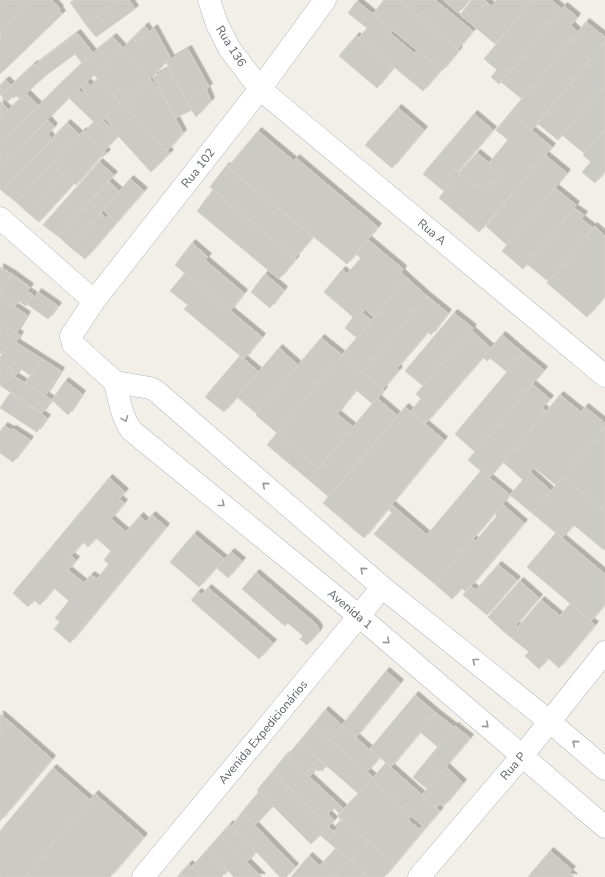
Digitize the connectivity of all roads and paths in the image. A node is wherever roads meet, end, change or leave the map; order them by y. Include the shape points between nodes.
1 (209, 0) edge
2 (325, 0) edge
3 (260, 89) junction
4 (0, 218) edge
5 (94, 301) junction
6 (605, 376) edge
7 (115, 382) junction
8 (382, 587) junction
9 (359, 616) junction
10 (605, 652) edge
11 (549, 721) junction
12 (522, 756) junction
13 (605, 769) edge
14 (605, 827) edge
15 (143, 877) edge
16 (419, 877) edge

1 - 3 street, Rua 136 via 216,24 229,48
2 - 3 street, Rua 102
3 - 5 street, Rua 102
3 - 6 street, Rua A
4 - 5 street
5 - 7 street, Rua 102 via 71,336 73,344
8 -> 7 street via 156,391
7 -> 9 street, Avenida 1 via 124,417 132,430
8 - 9 street, Avenida Expedicionários
11 -> 8 street
9 -> 12 street, Avenida 1
9 - 15 street, Avenida Expedicionários
10 - 11 street, Rua P
11 - 12 street, Rua P
13 -> 11 street
12 - 14 street, Avenida 1
12 - 16 street, Rua P

